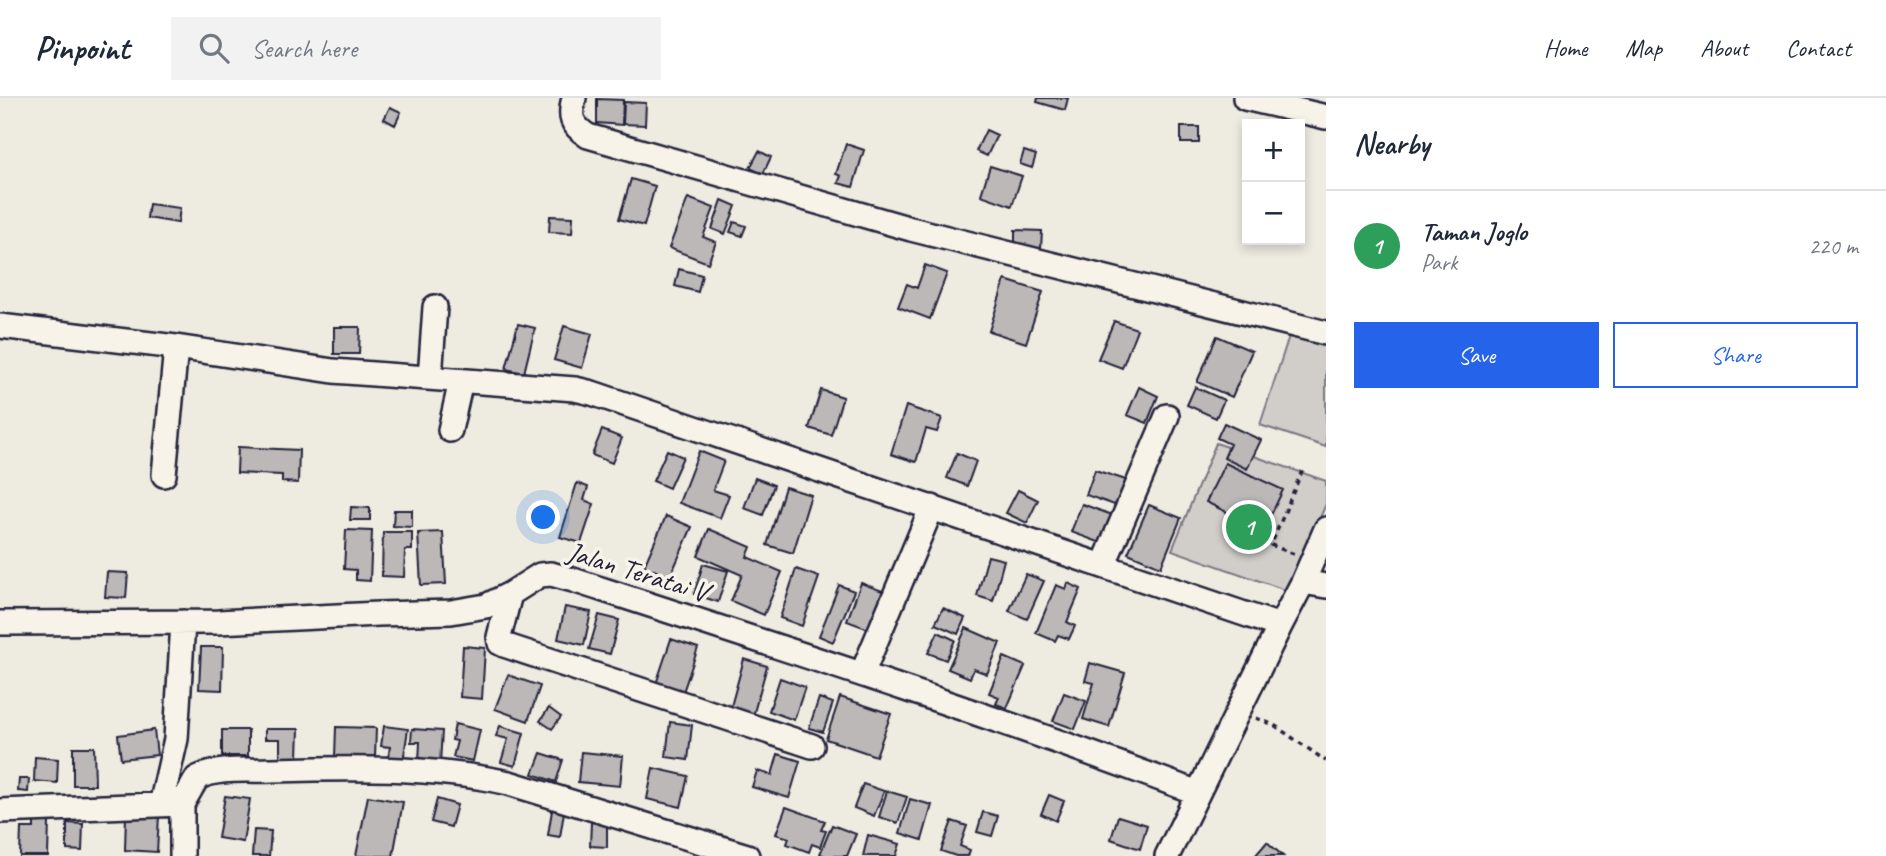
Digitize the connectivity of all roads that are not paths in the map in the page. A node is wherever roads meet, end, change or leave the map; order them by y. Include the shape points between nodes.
1 (574, 98) edge
2 (1245, 98) edge
3 (1293, 104) edge
4 (1326, 117) edge
5 (435, 307) dead end
6 (0, 326) edge
7 (1326, 333) edge
8 (176, 347) junction
9 (430, 378) junction
10 (461, 381) junction
11 (1167, 416) dead end
12 (450, 430) dead end
13 (164, 475) dead end
14 (932, 507) junction
15 (1326, 529) edge
16 (1103, 566) junction
17 (1303, 582) junction
18 (1326, 586) edge
19 (510, 594) junction
20 (183, 622) junction
21 (0, 624) edge
22 (1280, 626) junction
23 (862, 674) junction
24 (812, 746) dead end
25 (1198, 793) junction
26 (171, 804) junction
27 (0, 811) edge
28 (182, 856) edge
29 (747, 856) edge
30 (1167, 856) edge

1 - 7 street via 573,123 588,136 911,229
2 - 3 street
3 - 4 street
5 - 9 street
6 - 8 street
8 - 9 street via 333,371
8 - 13 street
9 - 10 street
10 - 12 street
10 - 14 street via 592,393
11 - 16 street
14 - 16 street
14 - 23 street
15 - 17 street
16 - 22 street
17 - 18 street
17 - 22 street
19 - 20 street, Jalan Teratai V via 486,606 451,612
19 - 23 street, Jalan Teratai V via 540,575 551,574
19 - 24 street via 500,643
20 - 21 street, Jalan Teratai V
20 - 26 street
22 - 25 street
23 - 25 street, Jalan Teratai V
25 - 30 street
26 - 27 street
26 - 28 street
26 - 29 street via 197,778 217,772 417,771 509,783

